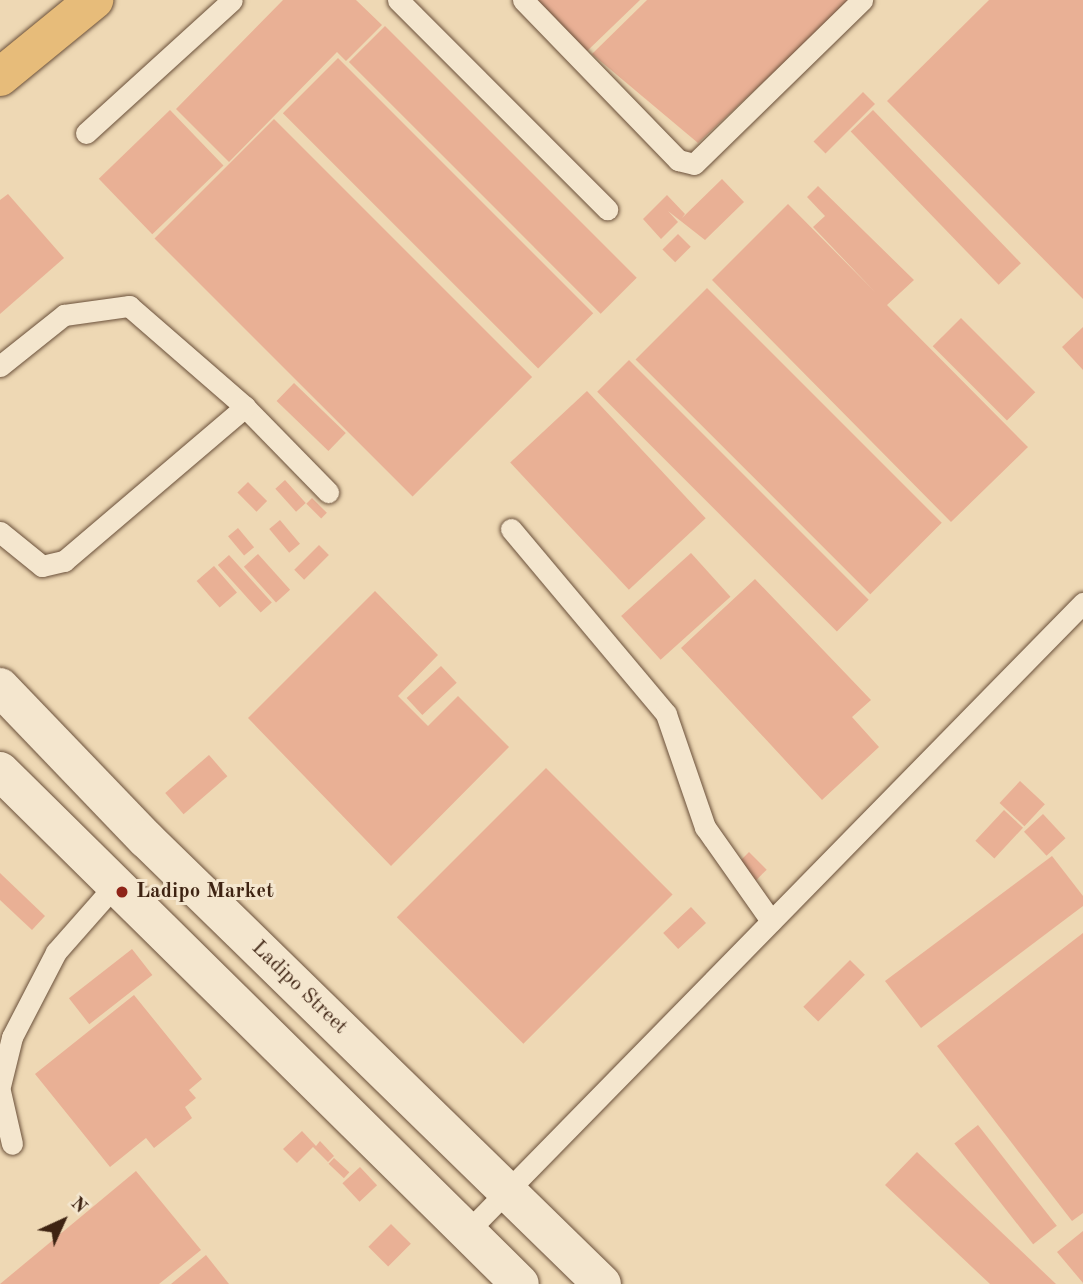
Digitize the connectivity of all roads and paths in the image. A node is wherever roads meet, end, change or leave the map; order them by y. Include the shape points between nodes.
1 (94, 0) edge
2 (232, 0) edge
3 (398, 0) edge
4 (523, 0) edge
5 (862, 0) edge
6 (0, 77) edge
7 (86, 133) dead end
8 (607, 209) dead end
9 (0, 366) edge
10 (244, 407) junction
11 (328, 492) dead end
12 (511, 529) dead end
13 (0, 532) edge
14 (1083, 603) edge
15 (0, 687) edge
16 (0, 771) edge
17 (115, 885) junction
18 (771, 921) junction
19 (0, 1088) edge
20 (12, 1144) dead end
21 (507, 1192) junction
22 (467, 1233) junction
23 (520, 1284) edge
24 (602, 1284) edge

1 - 6 main road
2 - 7 lane
3 - 8 lane
4 - 5 lane via 678,160 694,164
9 - 10 lane via 64,315 129,306
10 - 11 lane
10 - 13 lane via 64,561 42,566
12 - 18 lane via 666,714 705,827
14 - 18 lane
15 - 21 main road, Ladipo Street
16 - 17 main road
17 - 19 lane via 56,952 12,1037
17 - 22 main road
18 - 21 lane
19 - 20 lane
21 - 22 lane
21 - 24 main road, Ladipo Street
22 - 23 main road

